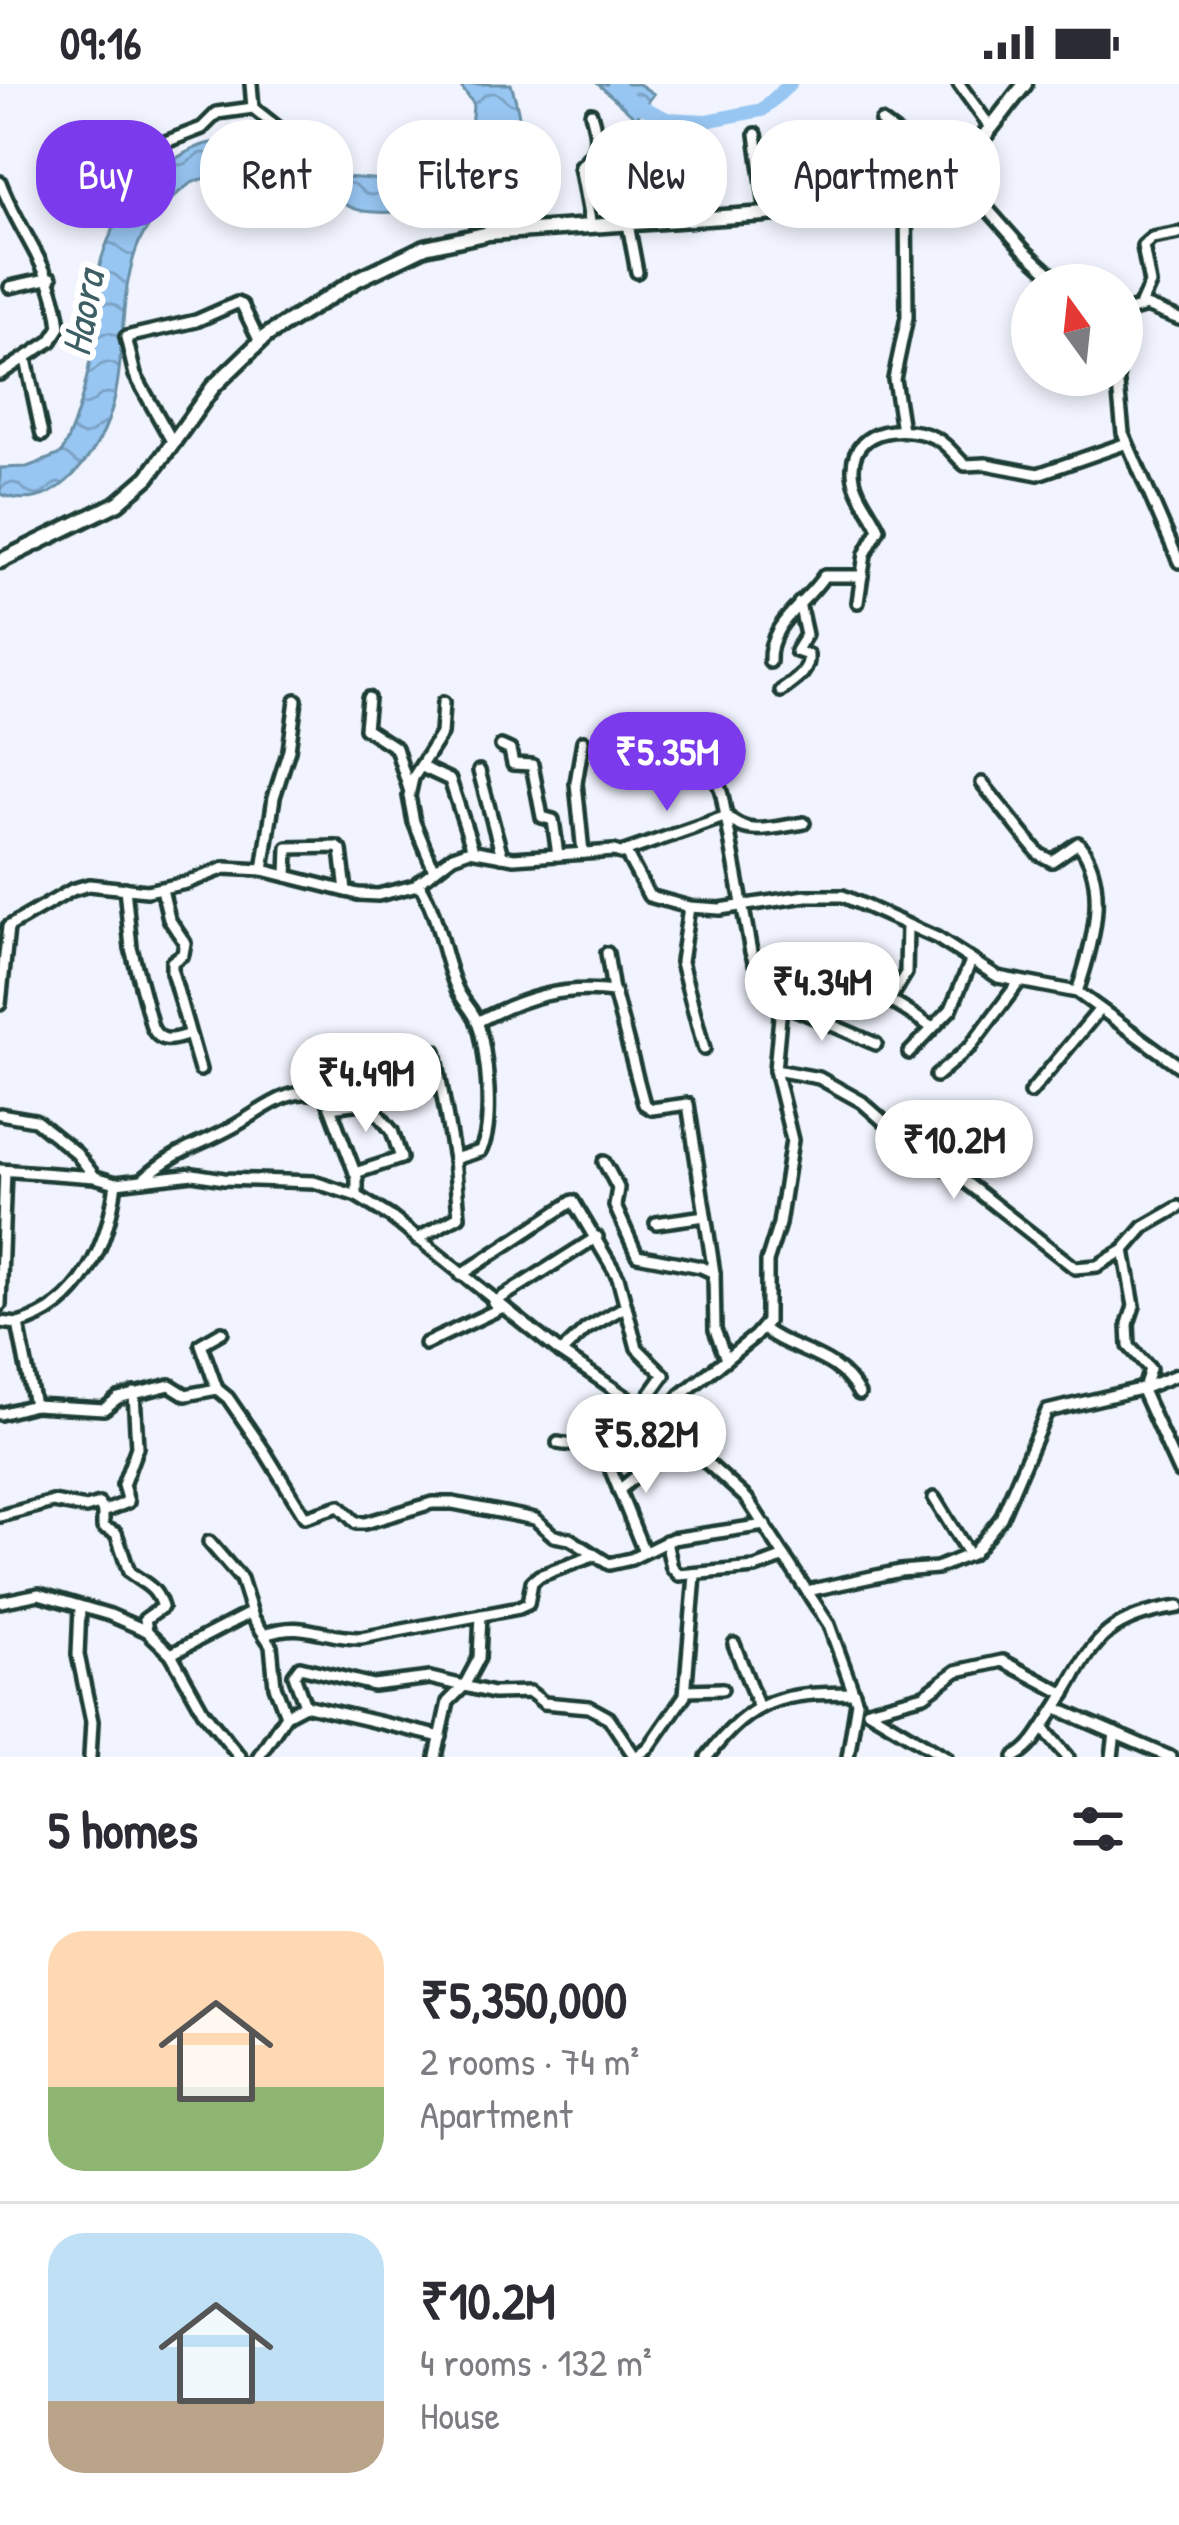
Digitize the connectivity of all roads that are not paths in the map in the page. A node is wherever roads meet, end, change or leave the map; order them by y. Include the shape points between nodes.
1 (251, 84) edge
2 (959, 84) edge
3 (1025, 84) edge
4 (253, 108) junction
5 (590, 113) dead end
6 (268, 120) edge
7 (592, 120) edge
8 (985, 120) edge
9 (997, 120) edge
10 (176, 138) edge
11 (585, 164) edge
12 (0, 182) edge
13 (585, 195) edge
14 (1000, 224) edge
15 (585, 226) edge
16 (631, 228) edge
17 (906, 228) edge
18 (1179, 233) edge
19 (1040, 264) edge
20 (637, 272) dead end
21 (50, 278) junction
22 (10, 287) dead end
23 (1143, 299) edge
24 (1143, 307) edge
25 (1179, 319) edge
26 (260, 342) junction
27 (26, 358) junction
28 (0, 374) edge
29 (1120, 396) edge
30 (902, 430) junction
31 (42, 435) dead end
32 (173, 443) junction
33 (1126, 443) junction
34 (0, 561) edge
35 (1179, 562) edge
36 (862, 576) junction
37 (858, 602) dead end
38 (799, 603) junction
39 (770, 662) dead end
40 (781, 691) dead end
41 (368, 698) dead end
42 (296, 700) dead end
43 (443, 703) dead end
44 (583, 741) dead end
45 (501, 746) dead end
46 (709, 754) dead end
47 (422, 767) junction
48 (479, 771) dead end
49 (982, 783) dead end
50 (410, 789) junction
51 (727, 816) junction
52 (804, 823) dead end
53 (472, 850) junction
54 (583, 853) junction
55 (622, 853) junction
56 (558, 855) junction
57 (502, 856) junction
58 (434, 869) junction
59 (263, 870) junction
60 (286, 876) junction
61 (418, 882) junction
62 (125, 888) junction
63 (162, 889) junction
64 (346, 891) junction
65 (689, 907) junction
66 (741, 907) junction
67 (907, 925) junction
68 (607, 953) dead end
69 (971, 961) junction
70 (1019, 982) junction
71 (613, 991) junction
72 (1077, 992) junction
73 (777, 999) junction
74 (890, 1001) junction
75 (0, 1004) edge
76 (1100, 1009) junction
77 (477, 1022) junction
78 (931, 1027) junction
79 (187, 1035) junction
80 (877, 1044) dead end
81 (1179, 1045) edge
82 (704, 1049) dead end
83 (909, 1053) dead end
84 (1174, 1062) edge
85 (200, 1070) dead end
86 (775, 1070) junction
87 (936, 1076) dead end
88 (1030, 1093) dead end
89 (368, 1102) junction
90 (330, 1107) junction
91 (0, 1114) edge
92 (454, 1159) junction
93 (604, 1162) dead end
94 (2, 1170) edge
95 (355, 1173) junction
96 (95, 1177) junction
97 (142, 1180) junction
98 (116, 1183) junction
99 (357, 1196) junction
100 (1179, 1207) edge
101 (705, 1216) junction
102 (656, 1223) dead end
103 (597, 1238) junction
104 (417, 1239) junction
105 (1124, 1250) junction
106 (714, 1273) junction
107 (461, 1275) junction
108 (0, 1305) edge
109 (497, 1306) junction
110 (626, 1306) junction
111 (0, 1322) edge
112 (18, 1324) junction
113 (763, 1329) junction
114 (223, 1332) dead end
115 (425, 1344) dead end
116 (561, 1353) junction
117 (726, 1358) junction
118 (1179, 1374) edge
119 (1142, 1388) junction
120 (217, 1389) junction
121 (134, 1393) junction
122 (859, 1394) dead end
123 (34, 1405) junction
124 (640, 1407) junction
125 (0, 1414) edge
126 (660, 1420) junction
127 (683, 1438) junction
128 (557, 1443) dead end
129 (605, 1458) dead end
130 (1179, 1472) edge
131 (619, 1490) junction
132 (934, 1498) dead end
133 (103, 1512) junction
134 (0, 1516) edge
135 (765, 1525) junction
136 (666, 1541) junction
137 (209, 1542) dead end
138 (644, 1552) junction
139 (969, 1555) junction
140 (593, 1556) junction
141 (785, 1557) junction
142 (694, 1575) junction
143 (807, 1591) junction
144 (0, 1602) edge
145 (1179, 1606) edge
146 (80, 1607) junction
147 (252, 1614) junction
148 (481, 1615) junction
149 (147, 1631) junction
150 (266, 1634) junction
151 (734, 1644) dead end
152 (171, 1654) junction
153 (464, 1686) junction
154 (722, 1689) dead end
155 (686, 1690) junction
156 (854, 1693) junction
157 (1065, 1694) junction
158 (304, 1705) junction
159 (759, 1708) junction
160 (1056, 1708) junction
161 (862, 1710) junction
162 (286, 1715) junction
163 (1043, 1728) junction
164 (1115, 1733) junction
165 (441, 1738) junction
166 (90, 1757) edge
167 (239, 1757) edge
168 (257, 1757) edge
169 (436, 1757) edge
170 (635, 1757) edge
171 (707, 1757) edge
172 (848, 1757) edge
173 (946, 1757) edge
174 (1015, 1757) edge
175 (1068, 1757) edge
176 (1112, 1757) edge
177 (1170, 1757) edge

1 - 4 street
2 - 8 street
3 - 9 street
4 - 6 street
4 - 10 street via 217,113
5 - 7 street
11 - 13 street
12 - 21 street
14 - 19 street
15 - 26 street via 425,247 318,301
16 - 20 street
17 - 30 street via 907,317 894,379
18 - 23 street via 1143,246 1150,284
21 - 22 street
21 - 27 street via 59,332
24 - 25 street
26 - 32 street via 213,387
26 - 32 street via 237,303 126,337 135,375
27 - 28 street
27 - 31 street
29 - 33 street
30 - 33 street via 940,441 965,465 1030,475
30 - 36 street via 874,436 853,466 879,529
32 - 34 street via 118,503
33 - 35 street
36 - 37 street
36 - 38 street via 824,576
38 - 39 street via 775,632
38 - 40 street via 806,634 796,651 809,664
41 - 50 street via 365,728 397,748
42 - 59 street
43 - 47 street via 443,730
44 - 54 street via 576,783
45 - 56 street via 513,764 532,765
46 - 51 street
47 - 50 street
47 - 53 street via 450,781
48 - 57 street
49 - 72 street via 1039,854 1052,861 1078,843 1087,854 1093,945
50 - 58 street
51 - 52 street via 748,830
51 - 55 street
51 - 66 street
53 - 57 street
53 - 58 street
54 - 55 street
54 - 56 street
55 - 65 street via 650,896
56 - 57 street
58 - 61 street
59 - 60 street
59 - 63 street via 216,870
60 - 64 street
60 - 64 street via 288,848 337,847
61 - 64 street via 397,893
61 - 77 street
62 - 63 street
62 - 75 street via 89,885 14,921
62 - 79 street via 152,1027 166,1041
63 - 79 street via 185,943 172,973
65 - 66 street
65 - 82 street via 681,962
66 - 67 street via 835,894
66 - 73 street via 754,963
67 - 69 street
67 - 74 street via 907,973
68 - 71 street
69 - 70 street
69 - 78 street via 951,1009
70 - 72 street
70 - 87 street via 970,1047
71 - 77 street via 548,991
71 - 101 street via 644,1104 688,1104
72 - 76 street
73 - 74 street via 847,985
73 - 80 street
73 - 86 street
74 - 78 street
76 - 84 street
76 - 88 street
77 - 92 street via 486,1142
78 - 83 street
79 - 85 street
81 - 84 street
86 - 105 street via 819,1078 862,1102 1075,1268
86 - 113 street via 792,1139 766,1262
89 - 90 street
89 - 92 street via 376,1091 370,1071 435,1051
89 - 95 street via 402,1155
90 - 95 street
90 - 97 street via 320,1094 276,1100 178,1150
91 - 96 street via 35,1120
92 - 104 street via 459,1216
93 - 106 street via 637,1256
94 - 96 street
94 - 108 street
95 - 99 street
96 - 98 street
97 - 98 street
97 - 99 street via 301,1180
98 - 112 street via 110,1226 74,1294
99 - 104 street
100 - 105 street
101 - 102 street
101 - 106 street
103 - 107 street via 571,1200
103 - 109 street
103 - 110 street
104 - 107 street
105 - 119 street via 1134,1306 1130,1351 1150,1369
106 - 117 street via 715,1330
107 - 109 street
109 - 115 street
109 - 116 street
110 - 116 street
110 - 124 street via 637,1348 664,1375
111 - 112 street
112 - 123 street
113 - 117 street
113 - 122 street via 826,1359
114 - 120 street via 201,1347
116 - 124 street
117 - 126 street
118 - 119 street
119 - 130 street
119 - 139 street via 1047,1411 1001,1518
120 - 121 street via 186,1395 170,1385
120 - 140 street via 305,1516 340,1506 365,1523 453,1503 535,1519
121 - 123 street via 104,1409
121 - 133 street via 128,1502
123 - 125 street
124 - 126 street
124 - 128 street via 593,1439
126 - 127 street
127 - 131 street
127 - 135 street
129 - 131 street
131 - 138 street
132 - 139 street
133 - 134 street via 99,1504 52,1502
133 - 149 street via 129,1572 153,1585 162,1605 145,1618
135 - 136 street
135 - 141 street
136 - 138 street
136 - 142 street via 674,1572
137 - 147 street via 241,1579
138 - 140 street via 615,1564
139 - 143 street
140 - 148 street via 539,1576 526,1606
141 - 142 street
141 - 143 street
142 - 155 street
143 - 156 street
144 - 146 street via 39,1594
145 - 157 street via 1139,1613 1109,1633 1082,1659
146 - 149 street
146 - 166 street
147 - 150 street
147 - 152 street
148 - 150 street via 362,1638 295,1625
148 - 153 street via 479,1658
149 - 152 street
150 - 162 street
151 - 159 street
152 - 167 street
153 - 158 street via 430,1678 373,1684 300,1666 294,1675
153 - 165 street via 448,1702
153 - 170 street via 589,1707 609,1718
154 - 155 street
155 - 170 street
156 - 159 street via 794,1694
156 - 161 street
157 - 160 street
157 - 161 street via 1003,1661 957,1671 925,1695
158 - 162 street
158 - 165 street
159 - 171 street
160 - 163 street
160 - 164 street
161 - 172 street
161 - 173 street
162 - 168 street
163 - 174 street
163 - 175 street
164 - 176 street
164 - 177 street
165 - 169 street

